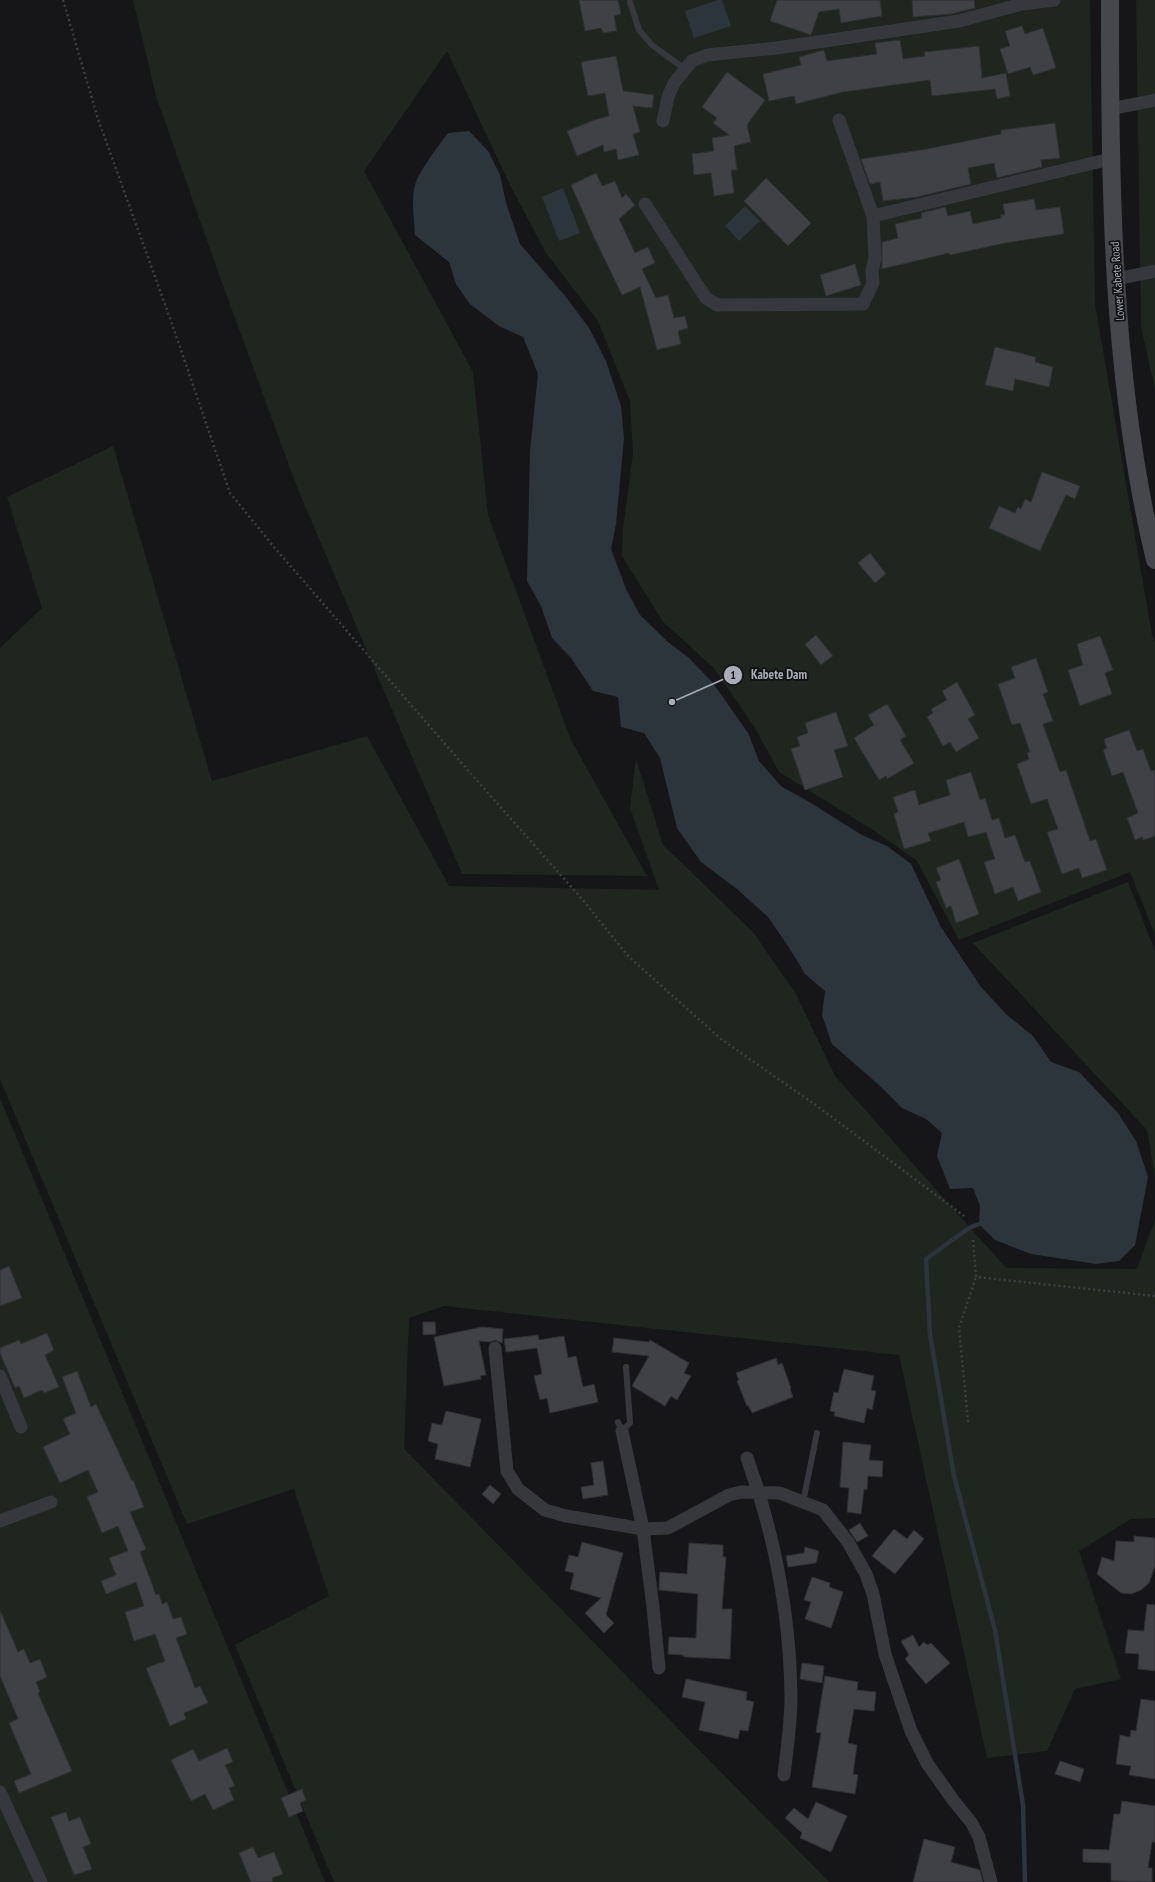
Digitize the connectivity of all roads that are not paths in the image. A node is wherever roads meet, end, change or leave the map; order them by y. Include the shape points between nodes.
1 (1054, 0) edge
2 (1110, 0) edge
3 (630, 2) dead end
4 (685, 69) junction
5 (1155, 100) edge
6 (1110, 109) junction
7 (839, 120) dead end
8 (663, 121) dead end
9 (1110, 159) junction
10 (645, 204) dead end
11 (873, 216) junction
12 (1155, 271) edge
13 (1116, 279) junction
14 (1155, 560) edge
15 (494, 1348) dead end
16 (626, 1367) dead end
17 (0, 1376) edge
18 (21, 1427) dead end
19 (620, 1427) joint
20 (817, 1432) dead end
21 (747, 1458) dead end
22 (760, 1494) junction
23 (51, 1502) dead end
24 (803, 1502) junction
25 (0, 1521) edge
26 (643, 1530) junction
27 (659, 1668) dead end
28 (784, 1775) dead end
29 (0, 1792) edge
30 (5, 1817) edge
31 (41, 1882) edge
32 (991, 1882) edge

1 - 4 street via 1022,4 959,21 777,48 707,55 692,61
2 - 6 main road, Lower Kabete Road
3 - 4 lane via 640,30 652,45
4 - 8 street via 674,83 668,97
5 - 6 street
6 - 9 main road, Lower Kabete Road
7 - 11 street
9 - 11 street
9 - 13 main road, Lower Kabete Road
10 - 11 street via 706,298 716,305 863,304 873,283
12 - 13 street
13 - 14 main road, Lower Kabete Road via 1123,372 1140,490
15 - 26 street via 507,1471 518,1488 545,1510
16 - 19 lane via 630,1423
17 - 18 street
19 - 26 street
20 - 24 lane
21 - 22 street
22 - 24 street via 780,1493
22 - 26 street via 754,1492 729,1495 668,1528
22 - 28 street via 781,1591 790,1654 790,1727
23 - 25 street
24 - 32 street via 823,1510 848,1542 866,1574 873,1594 885,1654 911,1731 927,1763 971,1822 979,1837
26 - 27 street via 654,1607
29 - 30 street
30 - 31 street

